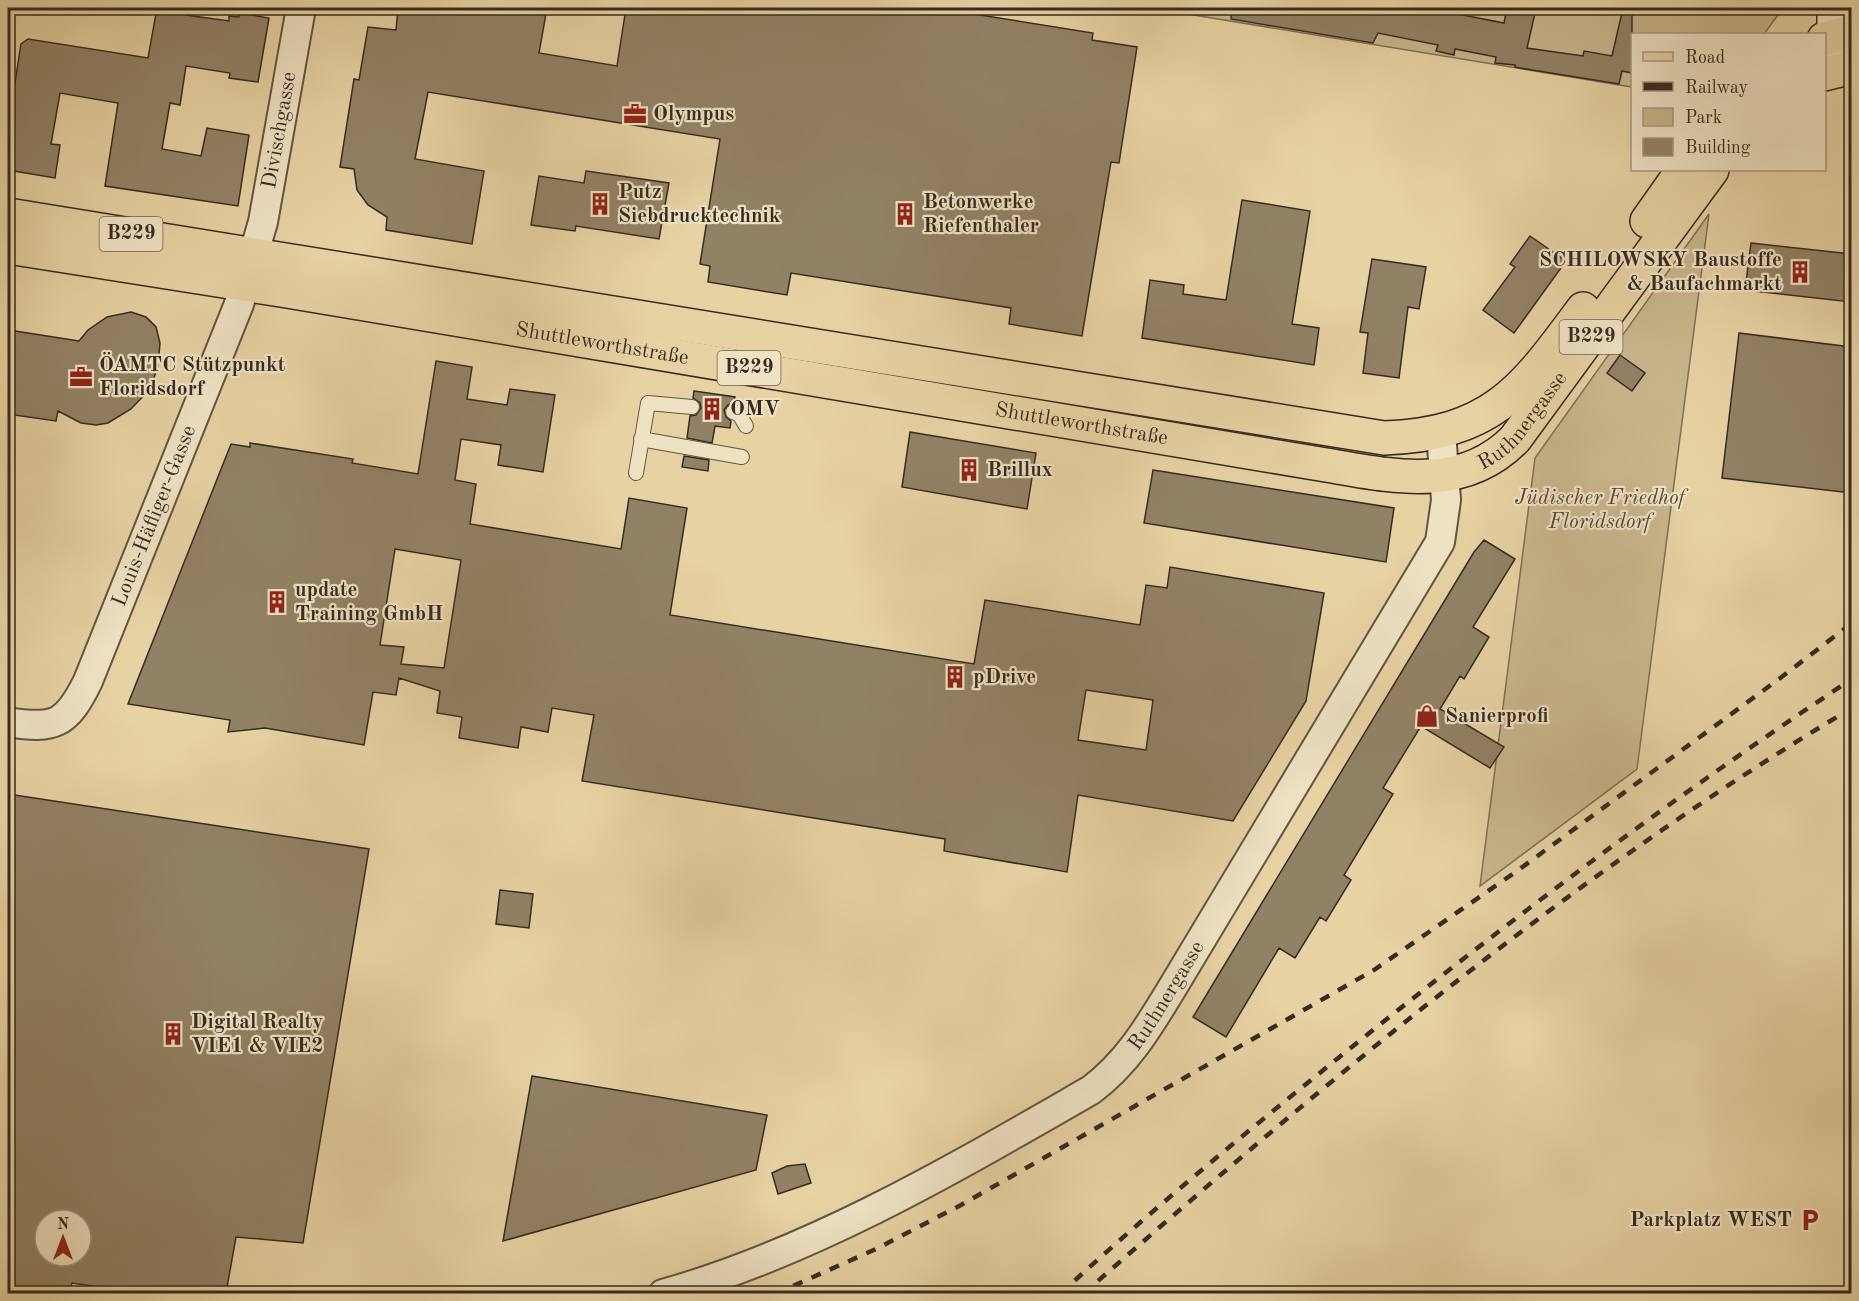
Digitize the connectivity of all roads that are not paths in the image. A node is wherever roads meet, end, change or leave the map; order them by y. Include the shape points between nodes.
1 (301, 8) edge
2 (1836, 28) edge
3 (1840, 70) edge
4 (1682, 171) edge
5 (1711, 171) edge
6 (8, 215) edge
7 (8, 247) edge
8 (250, 269) junction
9 (692, 406) dead end
10 (733, 412) dead end
11 (746, 426) dead end
12 (1441, 432) junction
13 (641, 439) junction
14 (742, 457) dead end
15 (636, 473) dead end
16 (1446, 476) junction
17 (8, 722) edge
18 (663, 1293) edge

1 - 8 street, Divischgasse via 265,213
2 - 3 main road
4 - 12 main road, Ruthnergasse / B229 via 1537,372 1495,408
5 - 16 main road, Ruthnergasse / B229 via 1515,439 1484,463
6 - 8 main road, Shuttleworthstraße / B229
7 - 8 main road, Shuttleworthstraße / B229
8 - 12 main road, Shuttleworthstraße / B229 via 1359,435 1409,437
8 - 16 main road, Shuttleworthstraße / B229 via 1304,461 1401,476
8 - 17 street, Louis-Häfliger-Gasse via 193,421 77,703 61,721 41,725
9 - 13 lane via 648,403
10 - 11 lane via 743,418
12 - 16 street, Ruthnergasse
13 - 14 lane
13 - 15 lane
16 - 18 street, Ruthnergasse via 1440,542 1171,990 1141,1038 1112,1074 1091,1090 888,1202 808,1240

